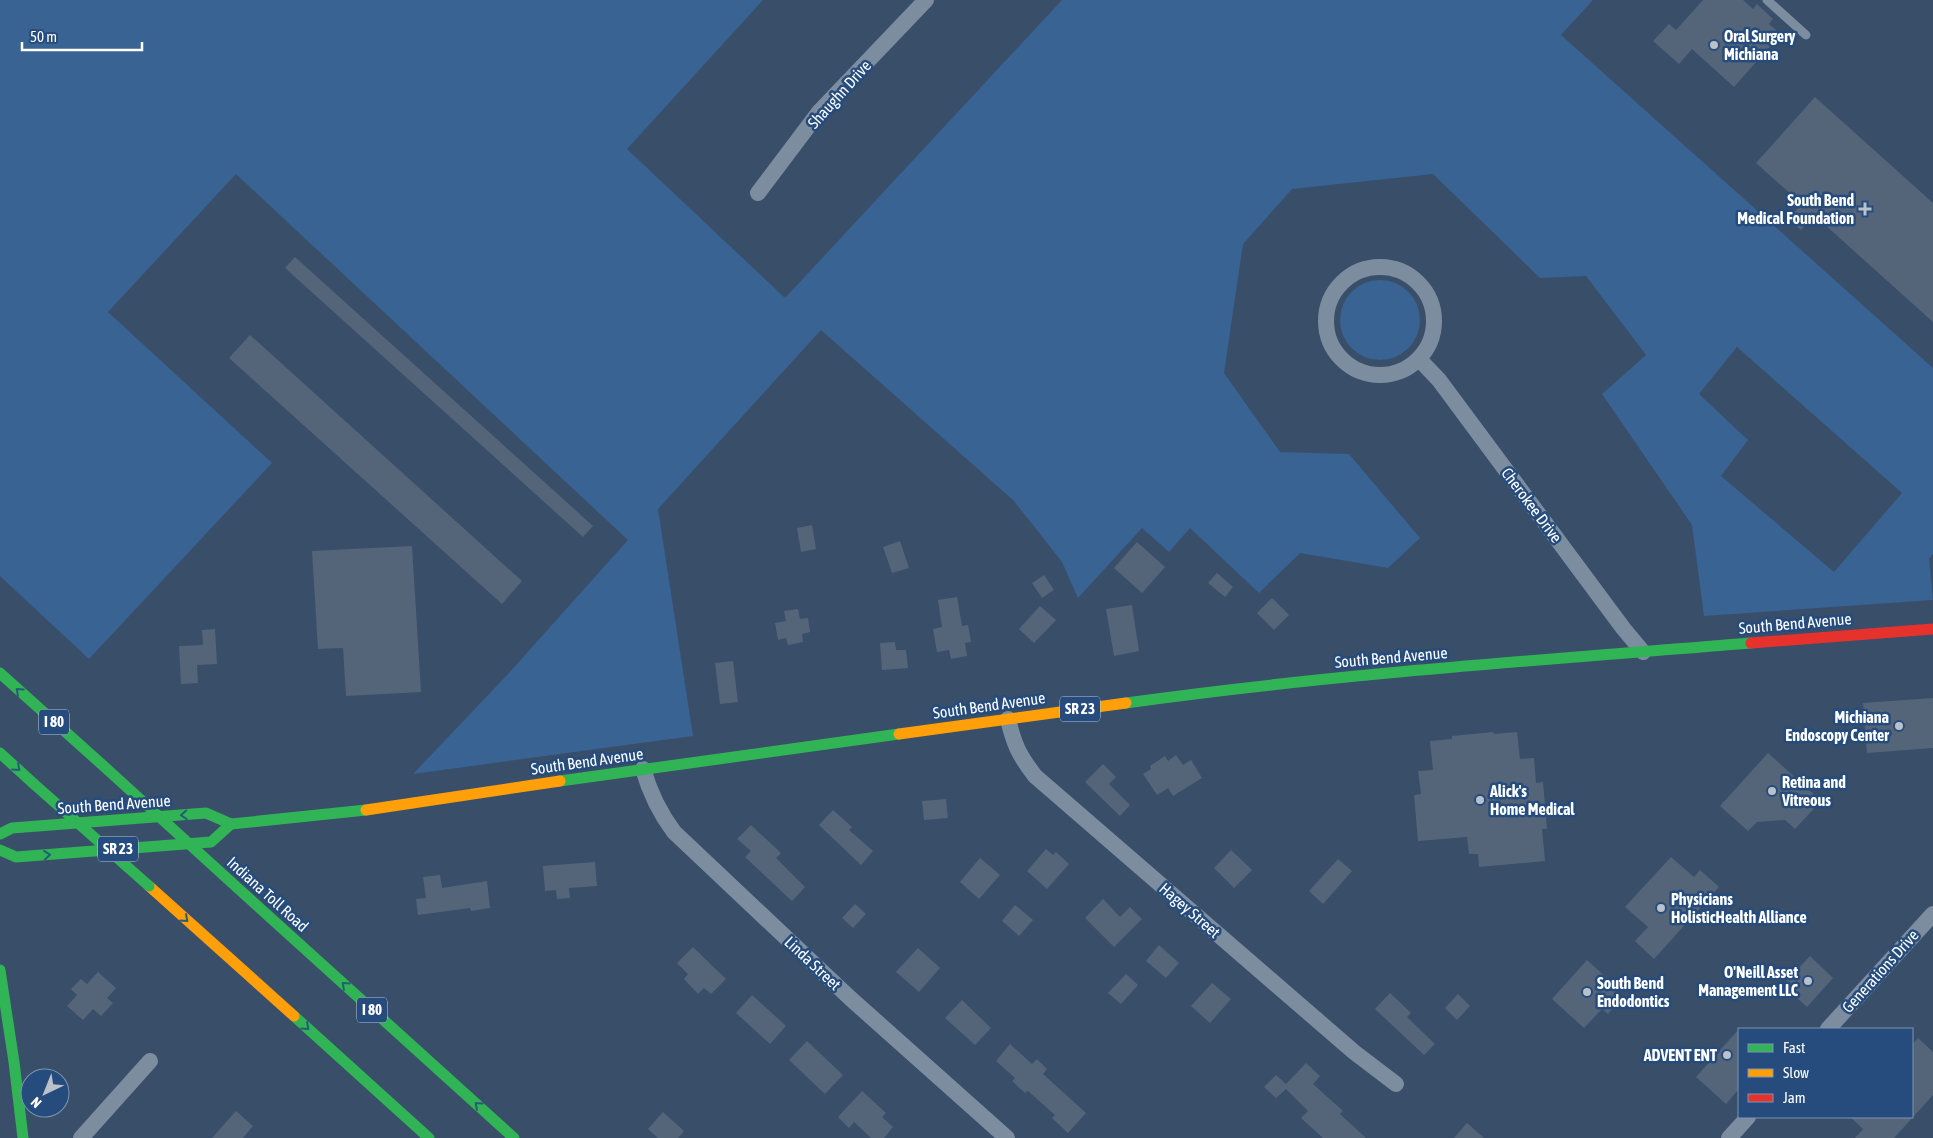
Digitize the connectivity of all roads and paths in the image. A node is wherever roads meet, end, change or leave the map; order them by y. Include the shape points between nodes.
1 (926, 0) edge
2 (1774, 2) edge
3 (1806, 35) dead end
4 (758, 193) dead end
5 (1420, 359) junction
6 (1933, 629) edge
7 (1643, 652) junction
8 (0, 673) edge
9 (1008, 719) junction
10 (0, 752) edge
11 (643, 769) junction
12 (231, 824) junction
13 (0, 834) edge
14 (0, 850) edge
15 (1933, 914) edge
16 (0, 970) edge
17 (2, 1002) edge
18 (1829, 1028) edge
19 (150, 1061) dead end
20 (1396, 1084) dead end
21 (1747, 1118) edge
22 (23, 1138) edge
23 (81, 1138) edge
24 (429, 1138) edge
25 (514, 1138) edge
26 (1008, 1138) edge
27 (1729, 1138) edge

1 - 4 street, Shaughn Drive via 819,112
2 - 3 lane
5 - 5 street via 1393,374 1378,376 1349,365 1330,341 1326,326 1332,296 1342,283 1356,273 1372,268 1388,268 1418,282 1434,312 1434,329
5 - 7 street, Cherokee Drive
6 - 7 main road, South Bend Avenue / SR 23
7 - 9 main road, South Bend Avenue / SR 23 via 1391,672 1220,690
25 -> 8 main road, Indiana Toll Road / I 80, bridge
9 - 11 main road, South Bend Avenue / SR 23
9 - 20 street, Hagey Street via 1020,756 1035,776 1354,1052
10 -> 24 main road, bridge
11 - 12 main road, South Bend Avenue / SR 23 via 360,811
11 - 26 street, Linda Street via 652,798 674,832 850,998
12 -> 13 main road, South Bend Avenue / SR 23 via 206,813 12,828
14 -> 12 main road, SR 23 via 16,857 211,842
15 - 18 street, Generations Drive
16 - 17 main road
17 - 22 main road via 14,1062
19 - 23 street
21 - 27 street

